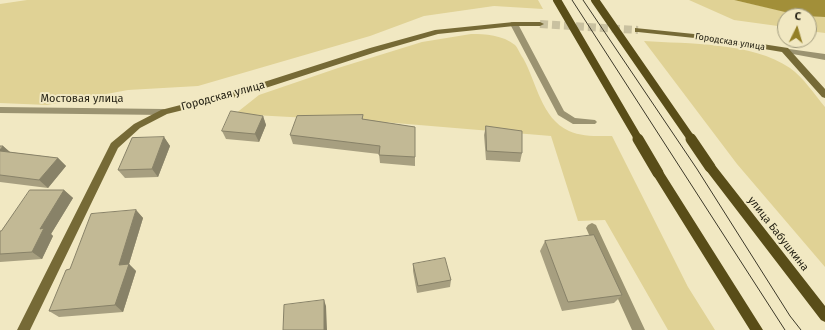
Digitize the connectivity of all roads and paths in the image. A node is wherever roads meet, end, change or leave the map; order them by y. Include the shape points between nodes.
1 (557, 0) edge
2 (594, 0) edge
3 (514, 24) junction
4 (540, 24) tunnel mouth
5 (638, 30) tunnel mouth
6 (785, 50) junction
7 (825, 57) edge
8 (825, 95) edge
9 (0, 110) edge
10 (164, 112) junction
11 (592, 122) dead end
12 (592, 228) dead end
13 (825, 316) edge
14 (23, 330) edge
15 (639, 330) edge
16 (757, 330) edge

1 - 16 main road, bridge via 658,172
2 - 13 main road, улица Бабушкина, bridge via 710,167
3 - 4 street, Городская улица
3 - 10 street, Городская улица via 438,32 373,50 241,93
3 - 11 street via 561,113 573,121
5 - 6 street, Городская улица
6 - 7 street
6 - 8 street
9 - 10 street, Мостовая улица
10 - 14 street, Городская улица via 137,126 114,146
12 - 15 street

